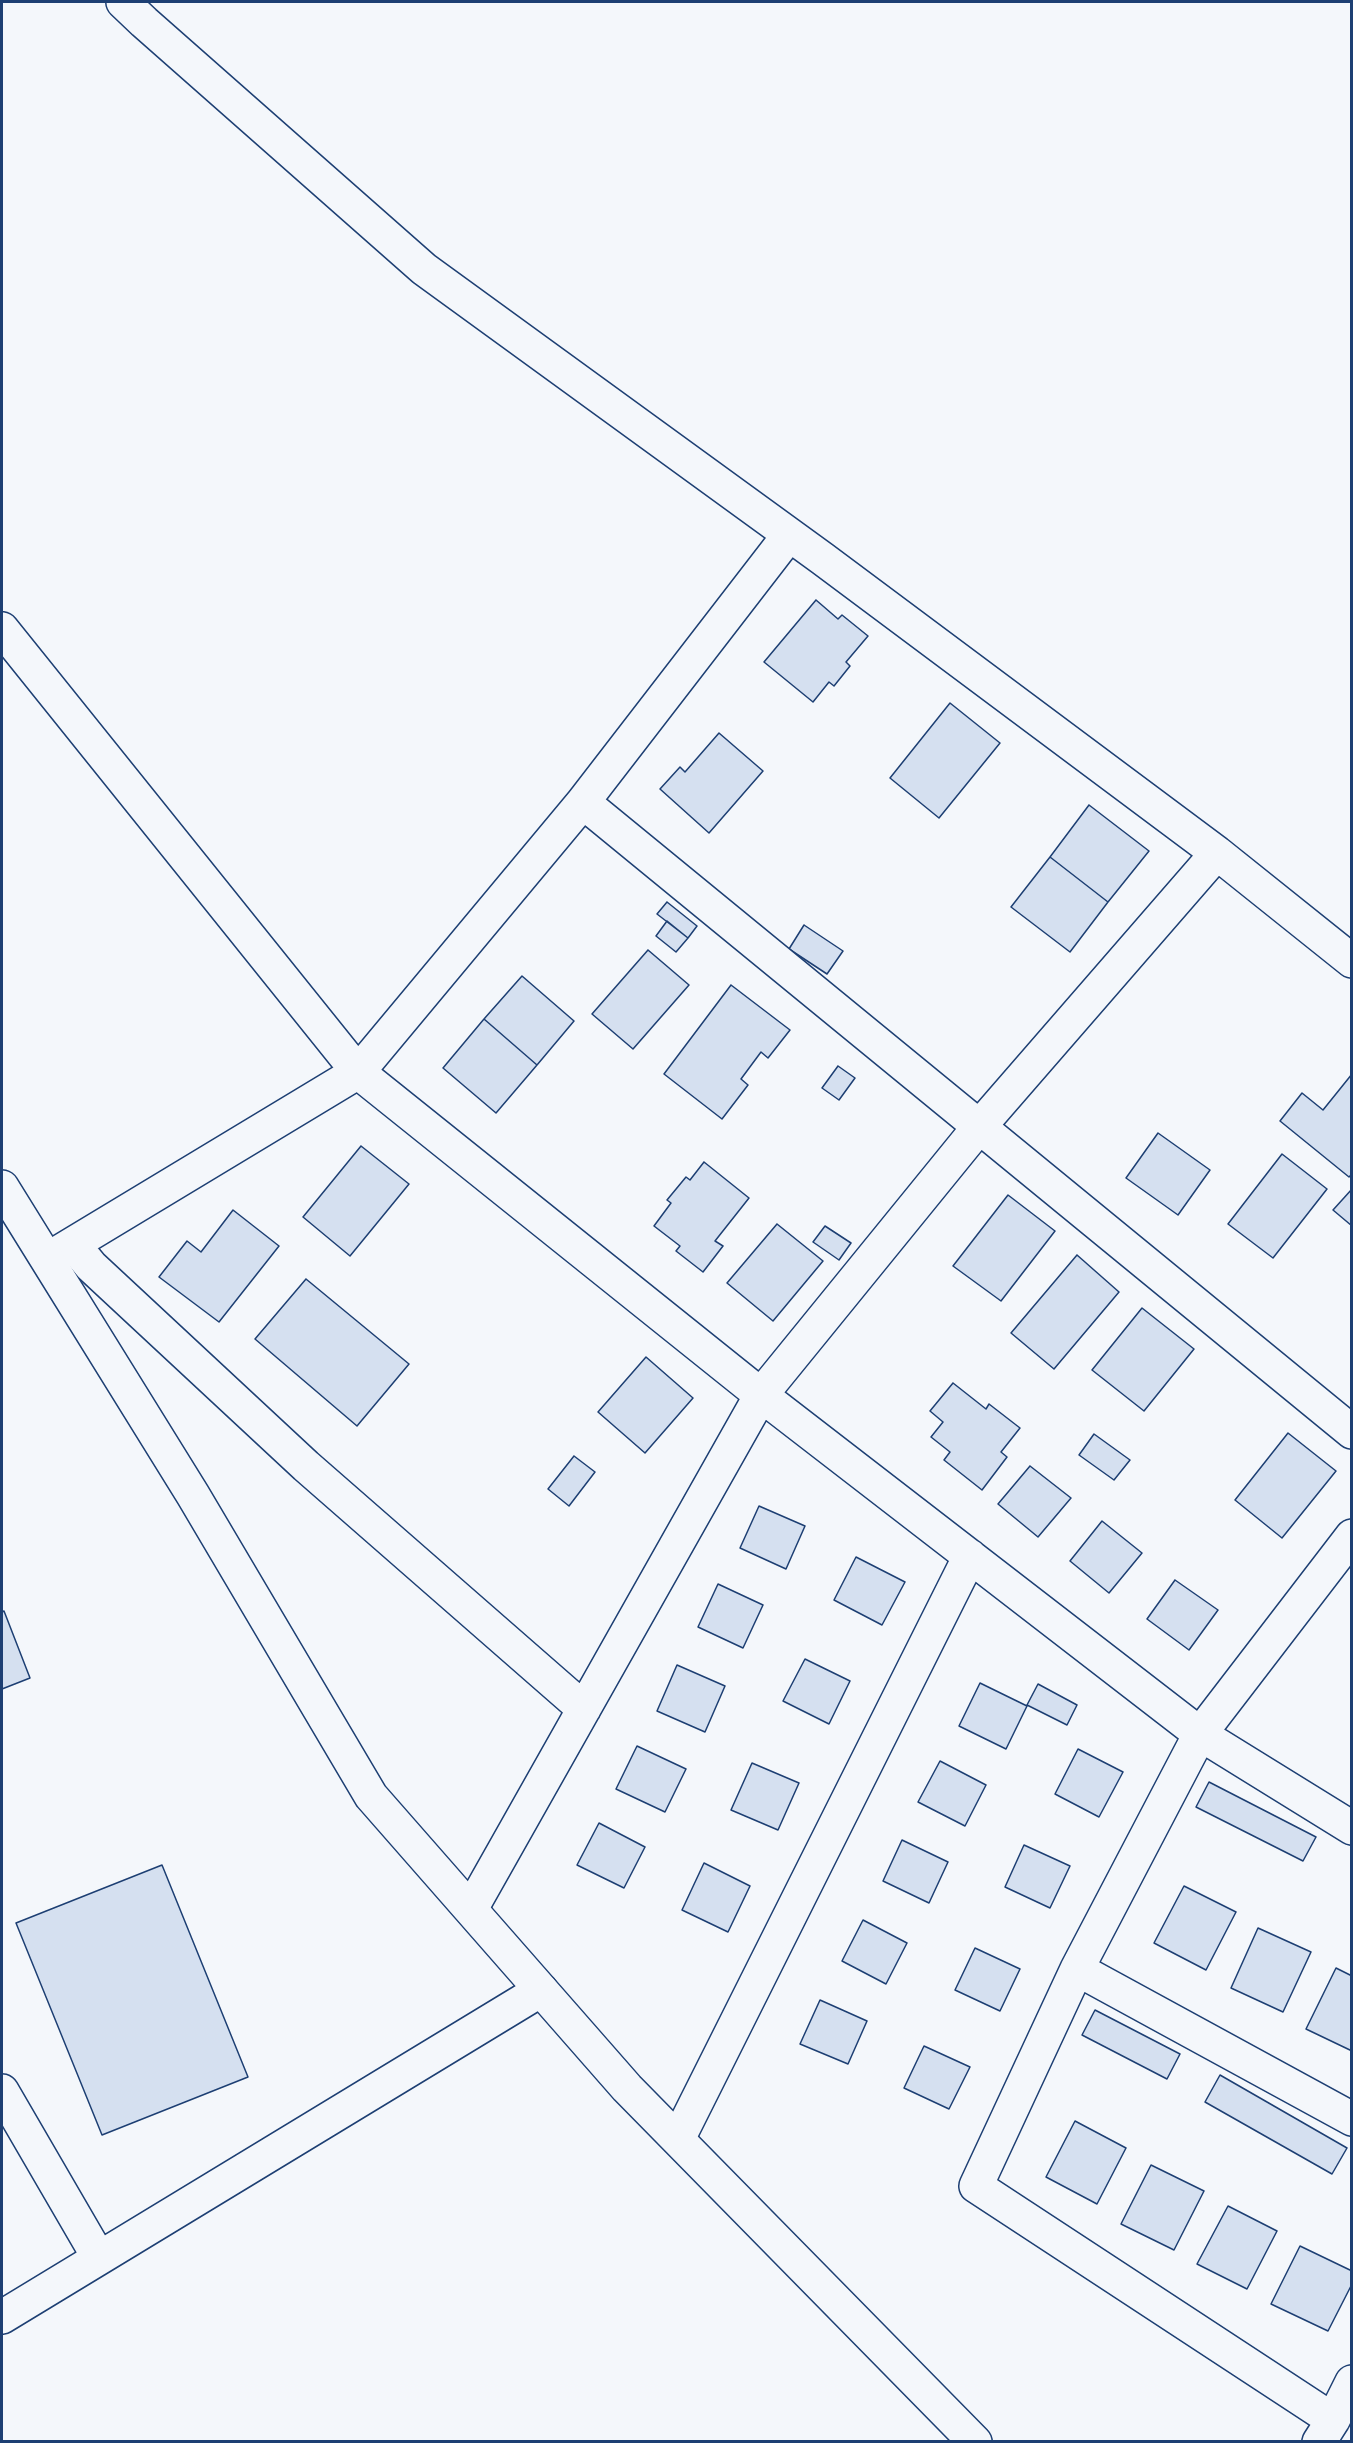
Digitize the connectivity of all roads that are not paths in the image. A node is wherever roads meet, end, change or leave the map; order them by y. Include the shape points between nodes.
1 (123, 2) edge
2 (789, 535) junction
3 (2, 629) edge
4 (583, 802) junction
5 (1217, 853) junction
6 (1352, 961) edge
7 (358, 1072) junction
8 (979, 1127) junction
9 (2, 1187) edge
10 (60, 1252) junction
11 (761, 1395) junction
12 (1352, 1432) edge
13 (1352, 1536) edge
14 (970, 1556) junction
15 (584, 1708) junction
16 (1200, 1734) junction
17 (1352, 1828) edge
18 (471, 1909) junction
19 (1077, 1969) junction
20 (541, 1990) junction
21 (2, 2091) edge
22 (1352, 2119) edge
23 (678, 2139) junction
24 (99, 2258) junction
25 (2, 2317) edge
26 (1352, 2382) edge
27 (1326, 2431) edge
28 (975, 2442) edge

1 - 2 street via 424,268
2 - 4 street
2 - 5 street
3 - 7 street
4 - 7 street
4 - 8 street
5 - 6 street
5 - 8 street
7 - 10 street
7 - 11 street
8 - 11 street
8 - 12 street
9 - 10 street
10 - 15 street via 91,1266 306,1466
10 - 18 street via 193,1495 371,1796
11 - 14 street
11 - 15 street
13 - 16 street
14 - 16 street
14 - 23 street
15 - 18 street
16 - 17 street
16 - 19 street
18 - 20 street
19 - 22 street
19 - 27 street via 976,2186
20 - 23 street via 627,2088
20 - 24 street
21 - 24 street
23 - 28 street
24 - 25 street
26 - 27 street

